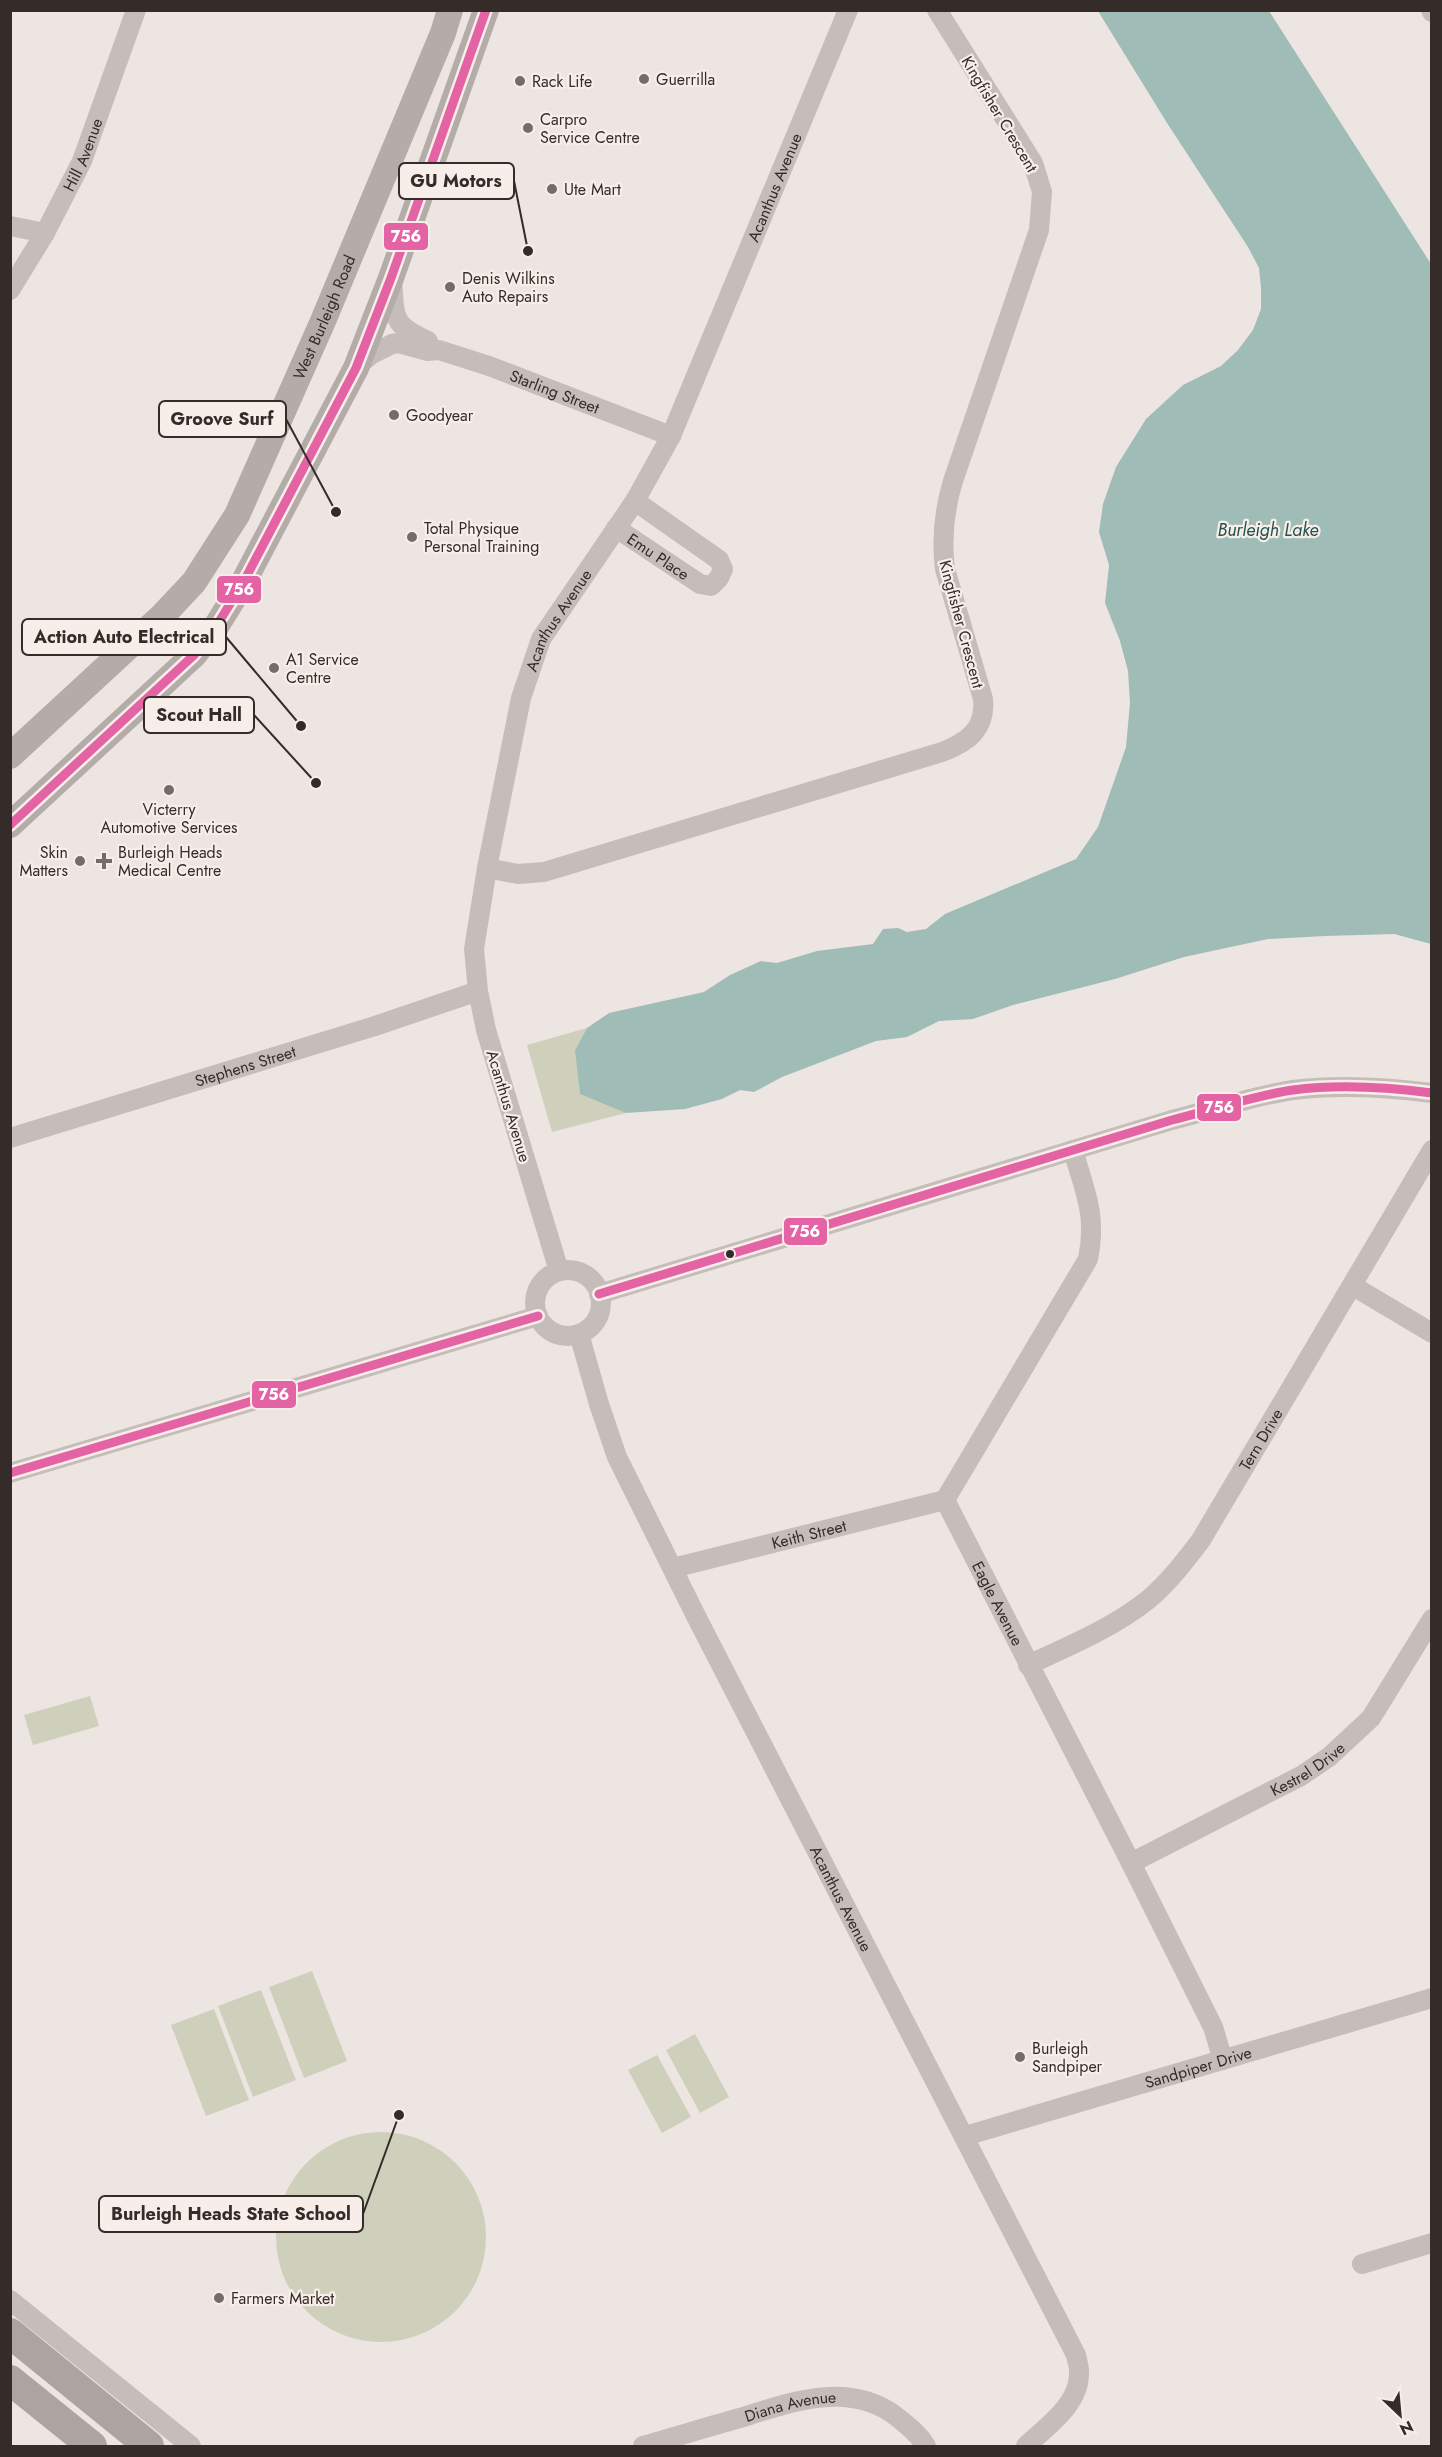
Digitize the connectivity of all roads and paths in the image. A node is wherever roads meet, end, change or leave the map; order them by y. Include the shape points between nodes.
1 (136, 10) edge
2 (450, 10) edge
3 (486, 10) edge
4 (848, 10) edge
5 (937, 10) edge
6 (10, 226) edge
7 (45, 233) junction
8 (392, 278) junction
9 (10, 290) edge
10 (439, 350) junction
11 (356, 368) junction
12 (672, 436) junction
13 (635, 501) junction
14 (616, 528) junction
15 (10, 756) edge
16 (10, 825) edge
17 (487, 868) junction
18 (478, 991) junction
19 (1431, 1093) edge
20 (10, 1138) edge
21 (1073, 1150) junction
22 (1431, 1150) edge
23 (559, 1271) junction
24 (1353, 1286) junction
25 (599, 1294) junction
26 (538, 1316) junction
27 (1431, 1333) edge
28 (579, 1334) junction
29 (10, 1473) edge
30 (945, 1500) junction
31 (673, 1568) junction
32 (1431, 1619) edge
33 (1028, 1665) junction
34 (1131, 1863) junction
35 (1431, 1998) edge
36 (1223, 2060) junction
37 (965, 2136) junction
38 (1431, 2244) edge
39 (1362, 2265) dead end
40 (10, 2300) edge
41 (10, 2333) edge
42 (10, 2380) edge
43 (92, 2446) edge
44 (149, 2446) edge
45 (191, 2446) edge
46 (643, 2446) edge
47 (926, 2446) edge
48 (1026, 2446) edge

1 - 7 street, Hill Avenue via 82,161
2 - 15 main road, West Burleigh Road via 327,310 237,515 194,582 163,615
3 - 8 main road
4 - 12 street, Acanthus Avenue
5 - 17 street, Kingfisher Crescent via 1033,163 1042,192 1039,230 953,481 944,518 945,570 983,699 984,710 977,730 965,742 942,752 544,872 518,874
6 - 7 street
7 - 9 street, Hill Avenue
8 - 10 street, Starling Street via 398,321 404,330
8 - 11 main road
10 - 11 street, Starling Street via 392,344
10 - 12 street, Starling Street
11 - 16 main road via 243,583 213,630 163,686
12 - 13 street, Acanthus Avenue
13 - 14 street, Acanthus Avenue
13 - 14 street, Emu Place via 718,560 723,569 719,578 711,586 700,584
14 - 17 street, Acanthus Avenue via 542,639 521,698
17 - 18 street, Acanthus Avenue via 474,949
18 - 20 street, Stephens Street
18 - 23 street, Acanthus Avenue via 486,1030
19 - 21 street via 1350,1086 1292,1090
21 - 25 street
21 - 30 street via 1092,1216 1089,1259
22 - 24 street, Tern Drive
23 - 25 street via 569,1270 588,1277
23 - 26 street via 541,1284 536,1294
24 - 27 street
24 - 33 street, Tern Drive via 1201,1540 1170,1579 1149,1599 1107,1627
25 - 28 street via 601,1303 595,1322
26 - 28 street via 550,1331
26 - 29 street
28 - 31 street, Acanthus Avenue via 617,1457
30 - 31 street, Keith Street
30 - 33 street, Eagle Avenue
31 - 37 street, Acanthus Avenue
32 - 34 street, Kestrel Drive via 1371,1718 1329,1757 1301,1776
33 - 34 street, Eagle Avenue
34 - 36 street, Eagle Avenue via 1213,2027
35 - 36 street, Sandpiper Drive
36 - 37 street, Sandpiper Drive
37 - 48 street, Acanthus Avenue via 1076,2355 1080,2375 1067,2406
38 - 39 street
40 - 45 street
41 - 44 highway
42 - 43 highway
46 - 47 street, Diana Avenue via 789,2403 839,2396 876,2404 890,2412

